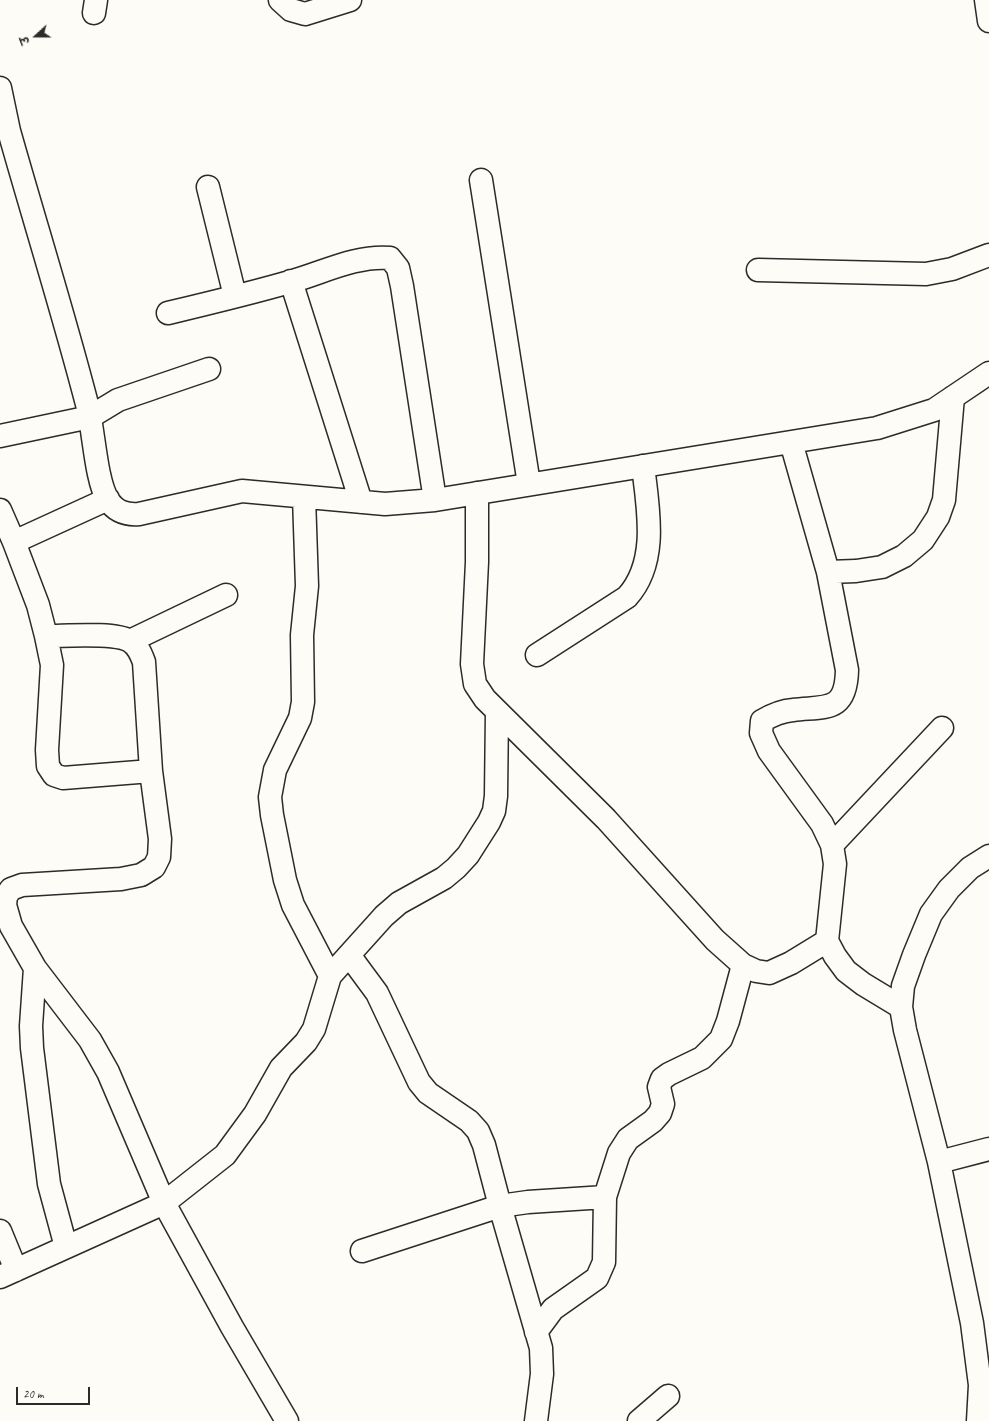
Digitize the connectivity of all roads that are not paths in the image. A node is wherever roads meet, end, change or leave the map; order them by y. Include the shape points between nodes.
1 (280, 0) edge
2 (350, 0) edge
3 (986, 0) edge
4 (989, 21) edge
5 (0, 88) edge
6 (2, 112) edge
7 (482, 180) dead end
8 (208, 187) dead end
9 (989, 255) edge
10 (758, 270) dead end
11 (291, 281) junction
12 (235, 296) junction
13 (168, 313) dead end
14 (209, 369) dead end
15 (989, 373) edge
16 (953, 397) junction
17 (87, 406) junction
18 (0, 436) edge
19 (791, 442) junction
20 (643, 466) junction
21 (529, 484) junction
22 (477, 493) junction
23 (304, 497) junction
24 (108, 500) junction
25 (435, 500) junction
26 (361, 502) junction
27 (0, 510) edge
28 (14, 542) junction
29 (828, 572) junction
30 (226, 595) dead end
31 (46, 636) junction
32 (130, 641) junction
33 (537, 655) dead end
34 (497, 711) junction
35 (942, 728) dead end
36 (151, 771) junction
37 (832, 845) junction
38 (989, 856) edge
39 (827, 940) junction
40 (349, 954) junction
41 (743, 965) junction
42 (35, 968) junction
43 (330, 976) junction
44 (901, 1007) junction
45 (989, 1148) edge
46 (939, 1162) junction
47 (605, 1197) junction
48 (164, 1202) junction
49 (500, 1206) junction
50 (0, 1231) edge
51 (66, 1248) junction
52 (362, 1251) dead end
53 (8, 1274) edge
54 (536, 1332) junction
55 (668, 1396) dead end
56 (287, 1421) edge
57 (536, 1421) edge
58 (639, 1421) edge
59 (978, 1421) edge

1 - 2 street via 291,10 305,14
3 - 4 street
5 - 6 street
6 - 17 street
7 - 21 street
8 - 12 street
9 - 10 street via 952,270 926,274
11 - 12 street
11 - 25 street via 378,257 390,258 398,268
11 - 26 street
12 - 13 street
14 - 17 street via 118,400
15 - 16 street
16 - 19 street via 934,410 878,428
16 - 29 street via 944,500 938,517 923,540 904,556 882,567
17 - 18 street
17 - 24 street via 100,474
19 - 20 street
19 - 29 street
20 - 21 street
20 - 33 street via 648,509 647,556 635,589 627,597
21 - 22 street
22 - 25 street
22 - 34 street via 477,562 472,664 476,684 485,699
23 - 24 street via 242,491 130,515 122,513
23 - 26 street
23 - 43 street via 308,586 302,635 303,702 300,718 275,770 270,797 283,873 292,905
24 - 28 street
25 - 26 street via 385,504
27 - 28 street
28 - 31 street via 38,605
29 - 37 street via 847,670 847,686 839,700 824,708 774,714 762,722 761,733 769,751 822,824
30 - 32 street
31 - 32 street via 112,636
31 - 36 street via 52,665 48,766 54,775 63,778
32 - 36 street via 138,649 144,662
34 - 40 street via 496,796 489,822 468,855 456,868 444,878 399,903
34 - 41 street via 606,819 715,940
35 - 37 street
36 - 42 street via 160,839 159,857 154,866 141,875 121,879 22,885 11,889 6,896 5,905 11,926
37 - 39 street via 835,864
38 - 44 street via 970,868 949,889 931,914 903,986
39 - 41 street via 791,964 769,973
39 - 44 street via 846,971
40 - 43 street
40 - 49 street via 377,993 419,1082 428,1093 469,1121 478,1131
41 - 47 street via 722,1039 702,1058 662,1080 659,1087 663,1104 660,1113 628,1138 623,1145
42 - 48 street via 82,1029 108,1072
42 - 51 street via 32,1048 49,1184
43 - 48 street via 314,1029 306,1042 281,1068 239,1138 226,1155
44 - 46 street
45 - 46 street
46 - 59 street via 972,1324 980,1385
47 - 49 street
47 - 54 street via 602,1271 597,1278 553,1309
48 - 51 street
48 - 56 street
49 - 52 street
49 - 54 street
50 - 53 street
51 - 53 street
54 - 57 street via 542,1361
55 - 58 street

